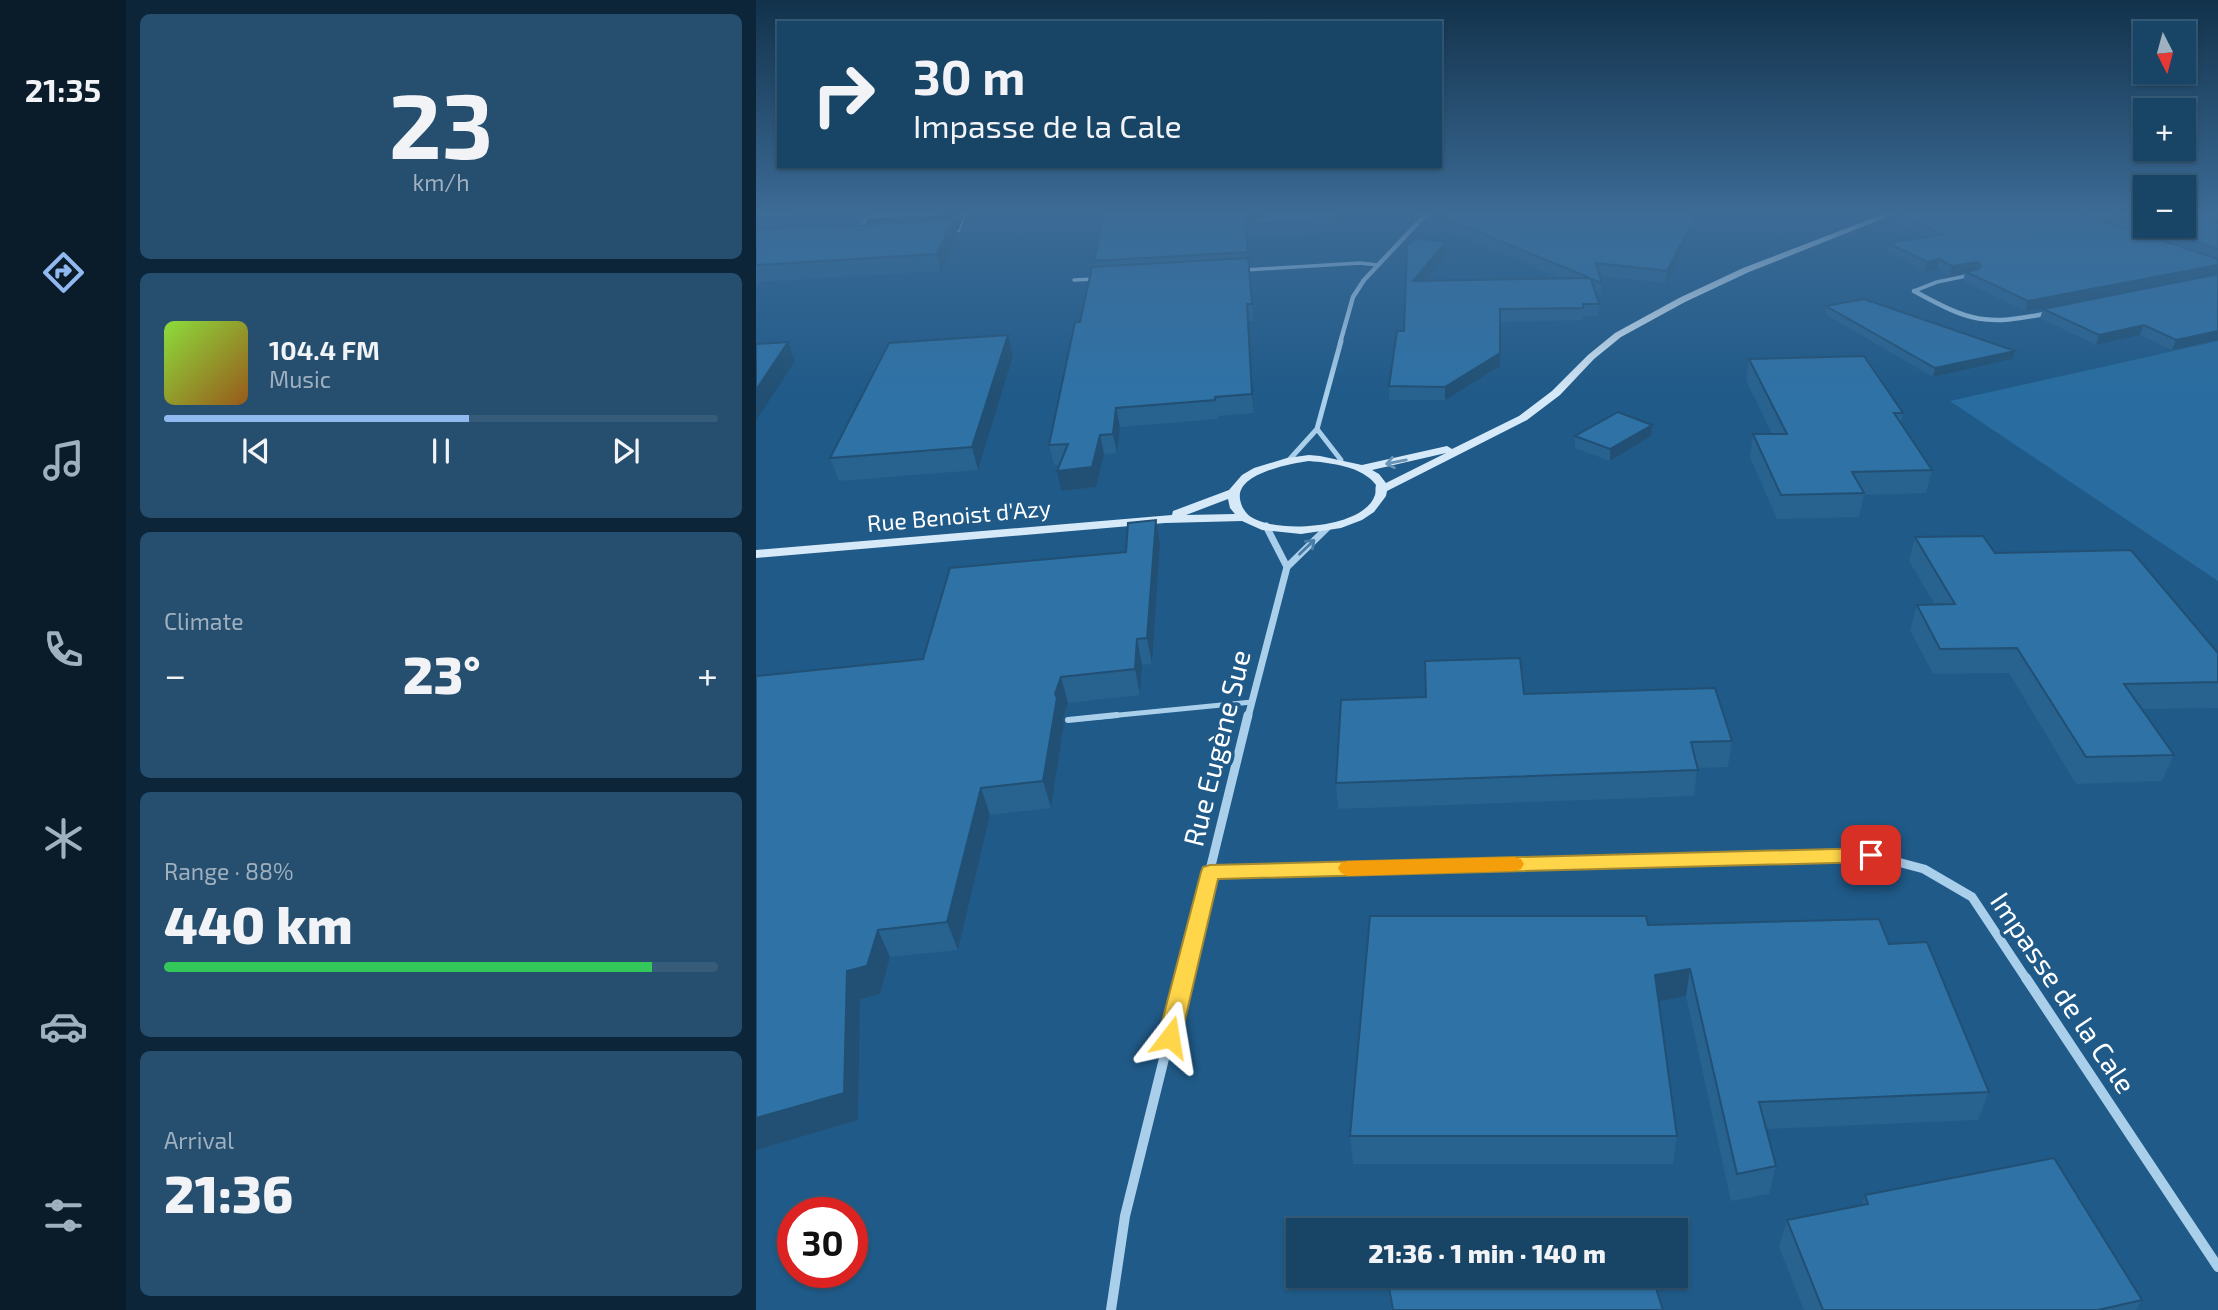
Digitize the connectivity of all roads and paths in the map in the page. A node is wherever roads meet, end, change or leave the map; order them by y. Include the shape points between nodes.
1 (1372, 272) edge
2 (1742, 272) edge
3 (1974, 275) edge
4 (1101, 278) edge
5 (1074, 280) dead end
6 (1913, 291) joint
7 (2053, 313) edge
8 (1317, 429) junction
9 (1475, 441) junction
10 (1289, 460) junction
11 (1341, 460) junction
12 (1364, 468) junction
13 (1380, 491) junction
14 (1235, 492) junction
15 (1245, 517) junction
16 (1166, 519) junction
17 (1266, 526) junction
18 (1327, 527) junction
19 (756, 554) edge
20 (1287, 567) junction
21 (1252, 702) junction
22 (1068, 720) dead end
23 (1210, 872) junction
24 (2218, 1267) edge
25 (1111, 1310) edge

1 - 8 street via 1353,297
2 - 9 street via 1618,335 1523,418
3 - 6 lane
4 - 5 lane
6 - 7 street via 1967,318 1983,321
8 - 10 street
8 - 11 street
9 -> 12 street
9 - 13 street
10 - 11 street, Rue Benoist d'Azy
10 - 14 street, Rue Benoist d'Azy via 1253,473
11 - 12 street, Rue Benoist d'Azy
12 - 13 street via 1379,482
13 - 18 street via 1370,510
14 - 15 street via 1234,501
14 - 16 street, Rue Benoist d'Azy
15 - 16 street, Rue Benoist d'Azy
15 - 17 street
16 - 19 street, Rue Benoist d'Azy
17 - 18 street via 1296,531
17 - 20 street
20 -> 18 street
20 - 21 street, Rue Eugène Sue
21 - 22 lane
21 - 23 street, Rue Eugène Sue
23 - 24 street, Impasse de la Cale via 1871,855 1924,869 1972,897
23 - 25 street, Rue Eugène Sue via 1125,1216

